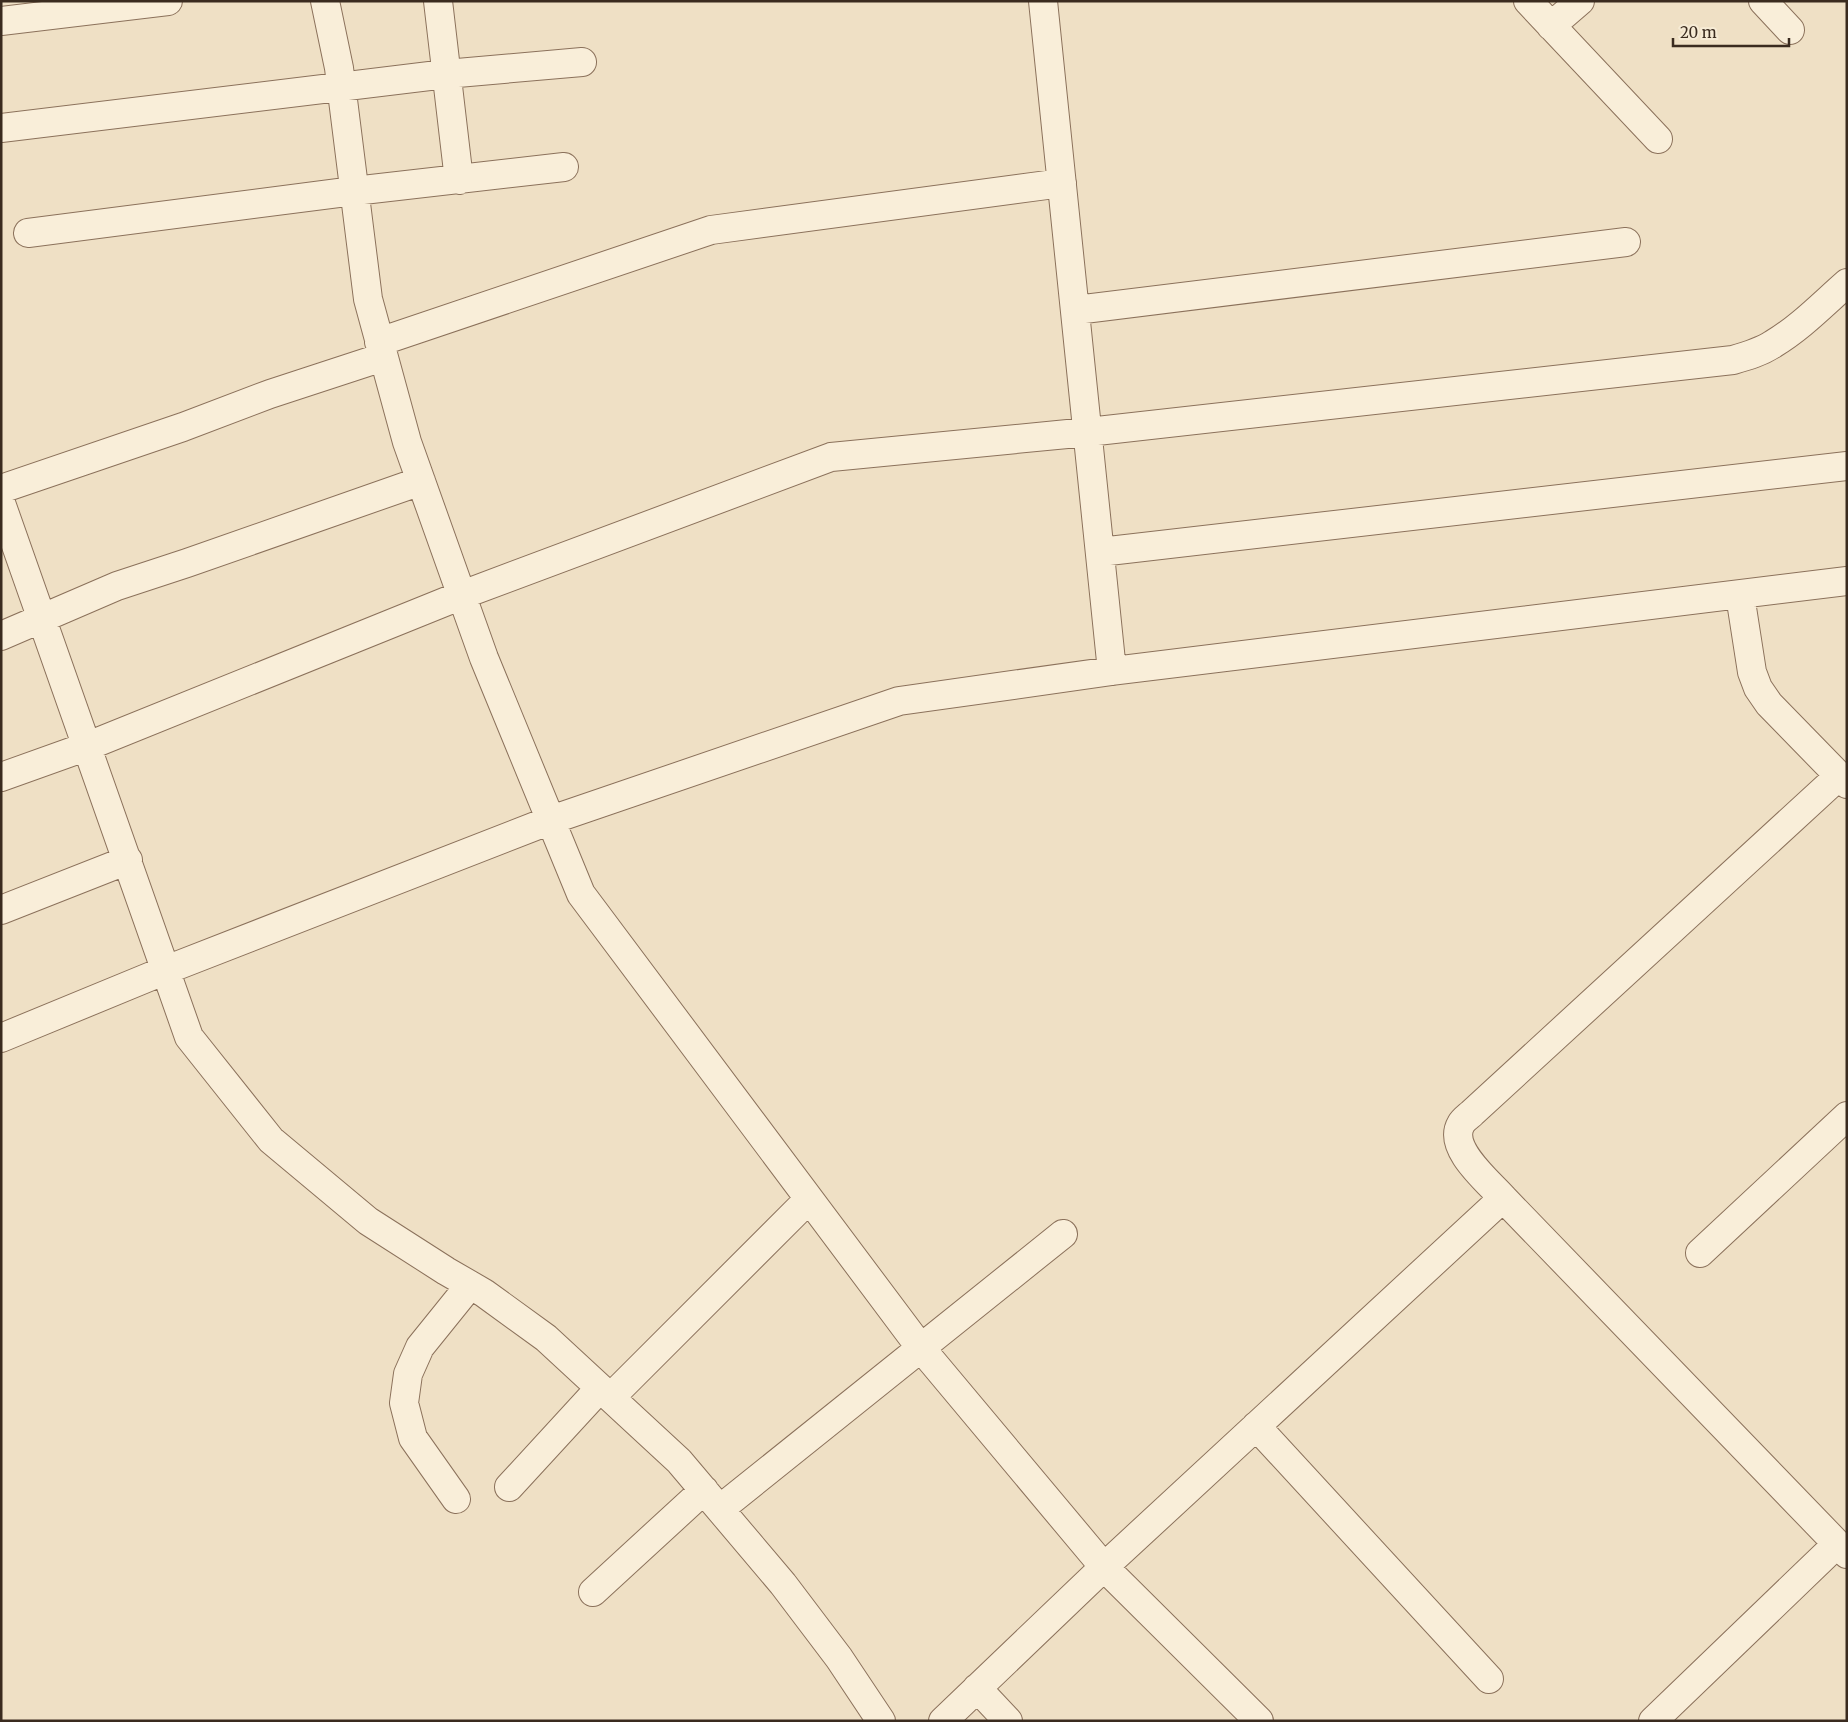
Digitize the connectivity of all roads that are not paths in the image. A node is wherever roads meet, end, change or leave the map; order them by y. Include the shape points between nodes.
1 (168, 1) edge
2 (325, 1) edge
3 (438, 1) edge
4 (1043, 1) edge
5 (1528, 1) edge
6 (1580, 1) edge
7 (1763, 1) edge
8 (1, 21) edge
9 (1551, 26) junction
10 (1790, 30) dead end
11 (582, 62) dead end
12 (446, 74) junction
13 (342, 87) junction
14 (1, 128) edge
15 (1658, 139) dead end
16 (564, 167) dead end
17 (459, 180) junction
18 (1062, 182) junction
19 (354, 191) junction
20 (28, 233) dead end
21 (1626, 242) dead end
22 (1847, 283) edge
23 (1076, 310) junction
24 (381, 349) junction
25 (1088, 432) junction
26 (1847, 466) edge
27 (421, 481) junction
28 (2, 503) edge
29 (1100, 552) junction
30 (1847, 581) edge
31 (462, 595) junction
32 (1740, 595) junction
33 (43, 618) junction
34 (1, 636) edge
35 (1112, 671) junction
36 (88, 746) junction
37 (1, 777) edge
38 (1843, 780) edge
39 (551, 820) junction
40 (128, 860) junction
41 (1, 910) edge
42 (166, 970) junction
43 (1, 1038) edge
44 (1847, 1116) edge
45 (1503, 1198) junction
46 (809, 1199) junction
47 (1063, 1234) dead end
48 (1700, 1253) dead end
49 (470, 1285) junction
50 (920, 1347) junction
51 (606, 1393) junction
52 (1256, 1426) junction
53 (508, 1487) dead end
54 (456, 1499) dead end
55 (712, 1500) junction
56 (1842, 1549) edge
57 (1104, 1566) junction
58 (593, 1592) dead end
59 (1489, 1679) dead end
60 (977, 1688) junction
61 (881, 1721) edge
62 (943, 1721) edge
63 (1008, 1721) edge
64 (1259, 1721) edge
65 (1653, 1721) edge

1 - 8 street
2 - 13 street
3 - 12 street
4 - 18 street
5 - 9 street
6 - 9 street
7 - 10 street
9 - 15 street
11 - 12 street
12 - 13 street
12 - 17 street
13 - 14 street
13 - 19 street
16 - 17 street
17 - 19 street
18 - 23 street
18 - 24 street via 711,230
19 - 20 street
19 - 24 street via 368,299
21 - 23 street
22 - 25 street via 1771,346 1733,360
23 - 25 street
24 - 27 street
24 - 28 street
25 - 29 street
25 - 31 street via 831,457
26 - 29 street
27 - 31 street
27 - 33 street via 116,586
28 - 33 street
29 - 35 street
30 - 32 street
31 - 36 street
31 - 39 street via 484,658
32 - 35 street
32 - 38 street via 1752,672 1758,688 1769,704
33 - 34 street
33 - 36 street
35 - 39 street via 900,701
36 - 37 street
36 - 40 street
38 - 45 street via 1460,1124 1457,1141 1465,1156
39 - 42 street
39 - 46 street via 581,894
40 - 41 street
40 - 42 street
42 - 43 street
42 - 49 street via 189,1037 271,1140 368,1221
44 - 48 street
45 - 52 street
45 - 56 street
46 - 50 street
46 - 51 street
47 - 50 street
49 - 51 street via 546,1338
49 - 54 street via 420,1348 408,1374 404,1403 413,1438
50 - 55 street
50 - 57 street
51 - 53 street
51 - 55 street via 679,1461
52 - 57 street
52 - 59 street
55 - 58 street
55 - 61 street via 783,1584
56 - 65 street
57 - 60 street
57 - 64 street
60 - 62 street
60 - 63 street

